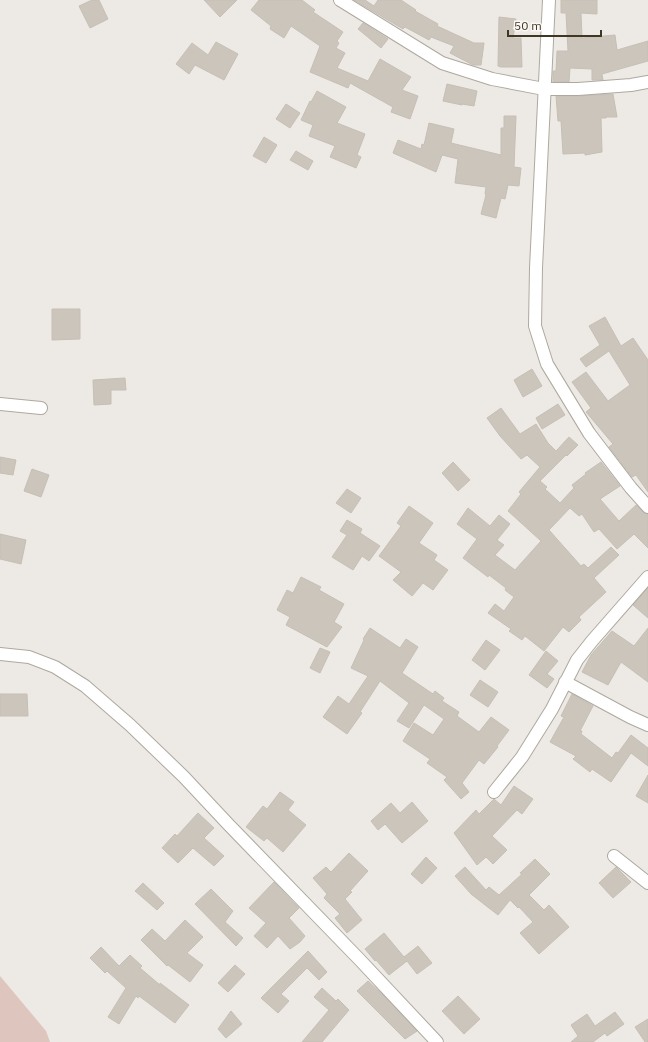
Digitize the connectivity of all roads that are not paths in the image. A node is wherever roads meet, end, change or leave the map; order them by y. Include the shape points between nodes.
1 (340, 0) edge
2 (549, 0) edge
3 (648, 82) edge
4 (544, 89) junction
5 (0, 404) edge
6 (42, 408) dead end
7 (648, 507) edge
8 (648, 577) edge
9 (0, 654) edge
10 (565, 682) junction
11 (648, 725) edge
12 (494, 792) dead end
13 (614, 856) dead end
14 (648, 883) edge
15 (434, 1041) edge

1 - 4 street via 442,63 492,79
2 - 4 street
3 - 4 street
4 - 7 street via 535,326 547,364 589,434
5 - 6 street
8 - 10 street via 592,641 577,660
9 - 15 street via 29,657 55,667 85,686 130,725 184,777 354,953
10 - 11 street
10 - 12 street via 552,709 522,757
13 - 14 street

